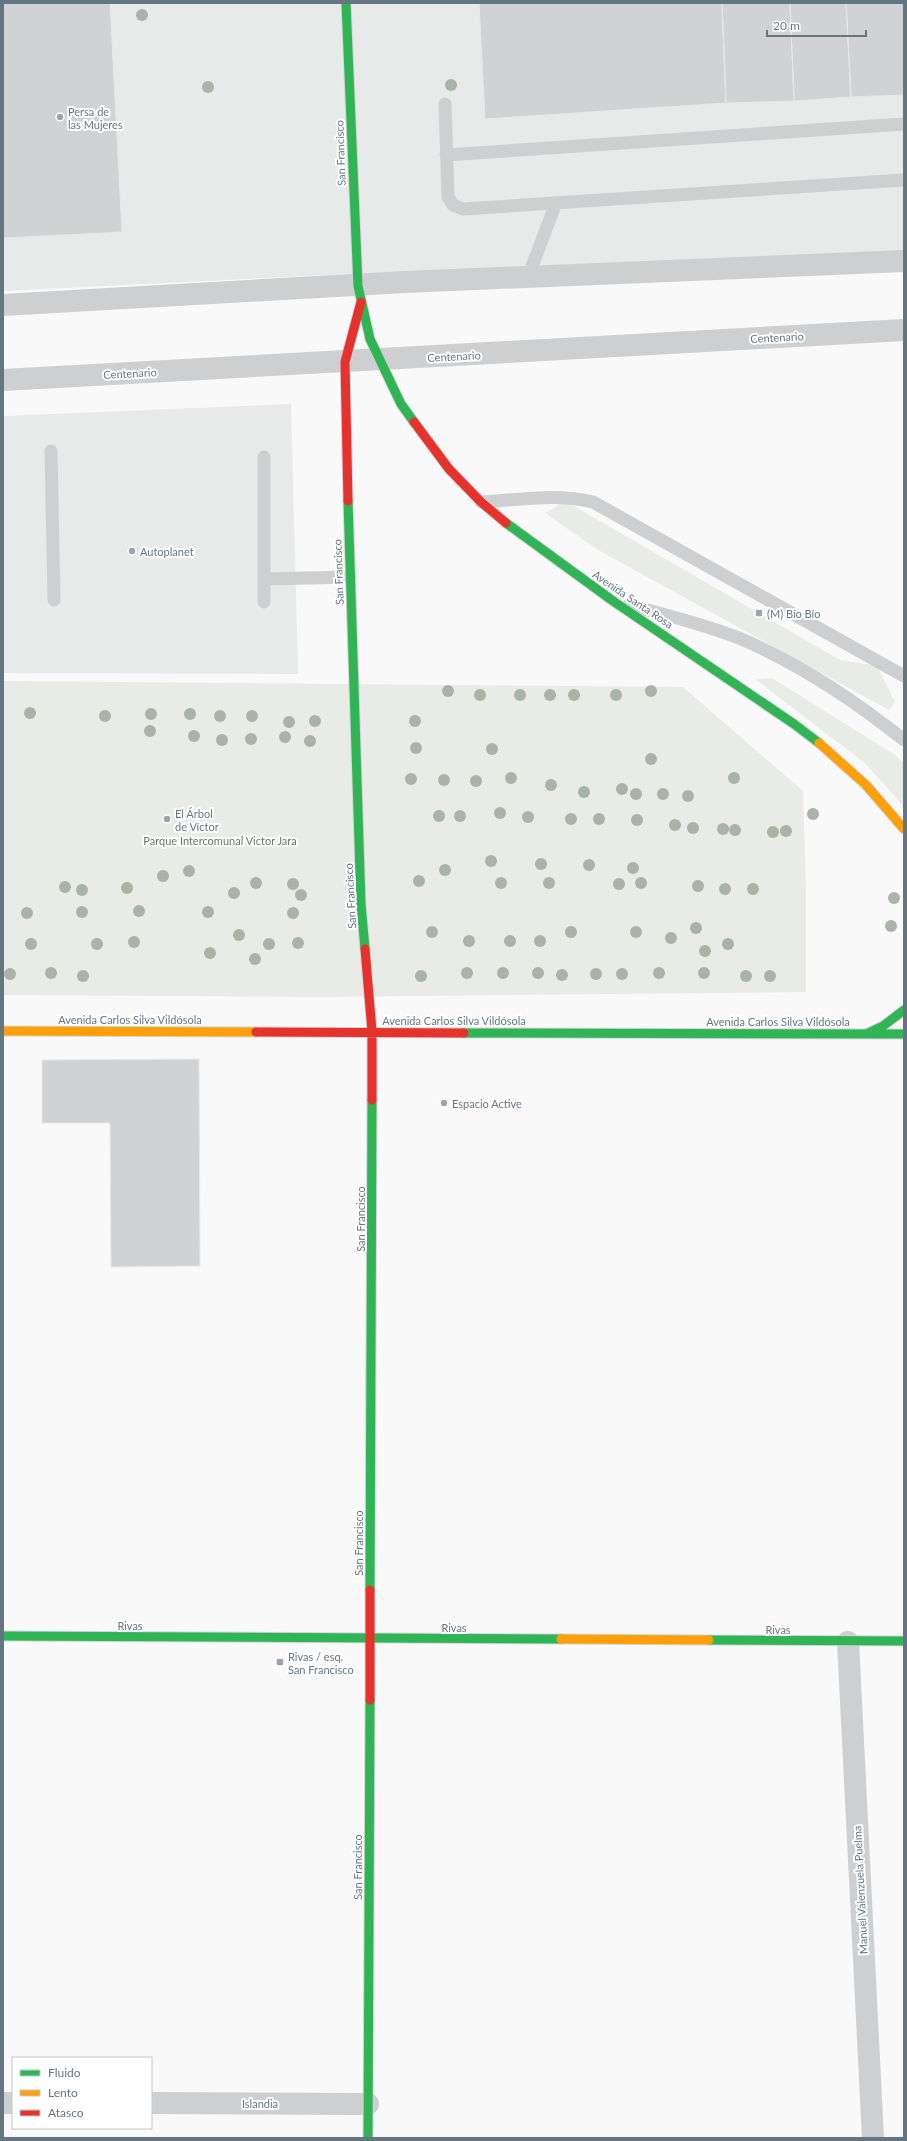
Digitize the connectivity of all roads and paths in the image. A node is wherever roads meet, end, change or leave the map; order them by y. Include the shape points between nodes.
1 (346, 3) edge
2 (445, 104) dead end
3 (904, 124) edge
4 (446, 155) junction
5 (904, 180) edge
6 (556, 203) junction
7 (904, 261) edge
8 (528, 277) junction
9 (360, 294) junction
10 (3, 305) edge
11 (904, 330) edge
12 (379, 360) junction
13 (345, 362) junction
14 (3, 380) edge
15 (51, 452) dead end
16 (264, 458) dead end
17 (481, 502) junction
18 (350, 577) junction
19 (265, 579) junction
20 (54, 600) dead end
21 (264, 602) dead end
22 (613, 602) junction
23 (904, 676) edge
24 (904, 740) edge
25 (904, 829) edge
26 (904, 1010) edge
27 (3, 1031) edge
28 (372, 1031) junction
29 (867, 1034) junction
30 (904, 1034) edge
31 (3, 1636) edge
32 (370, 1638) junction
33 (904, 1641) edge
34 (848, 1642) junction
35 (152, 2103) edge
36 (368, 2104) junction
37 (368, 2138) edge
38 (873, 2138) edge

1 - 9 street, San Francisco
2 - 4 lane
3 - 4 lane
4 - 6 lane via 448,197 453,205 463,209
5 - 6 lane
6 - 8 lane
7 - 8 street
8 - 9 street
9 - 10 street
9 - 12 street, San Francisco via 370,339
9 - 13 street, San Francisco
11 - 12 street, Centenario
12 - 13 street, Centenario
12 - 17 street, Avenida Santa Rosa via 401,404 418,429 448,469
13 - 14 street, Centenario
13 - 18 street, San Francisco
15 - 20 lane
16 - 19 lane
17 - 22 street, Avenida Santa Rosa via 520,535
17 - 23 lane via 559,497 593,502
18 - 19 lane
18 - 28 street, San Francisco via 361,904
19 - 21 lane
22 - 24 lane via 685,620 745,641 777,656 864,709
22 - 25 street, Avenida Santa Rosa via 794,724 834,755 866,785
26 - 29 street
27 - 28 street, Avenida Carlos Silva Vildósola
28 - 29 street, Avenida Carlos Silva Vildósola
28 - 32 street, San Francisco
29 - 30 street, Avenida Carlos Silva Vildósola
31 - 32 street, Rivas
32 - 34 street, Rivas
32 - 36 street, San Francisco
33 - 34 street, Rivas
34 - 38 street, Manuel Valenzuela Puelma
35 - 36 street, Islandia
36 - 37 street, San Francisco

